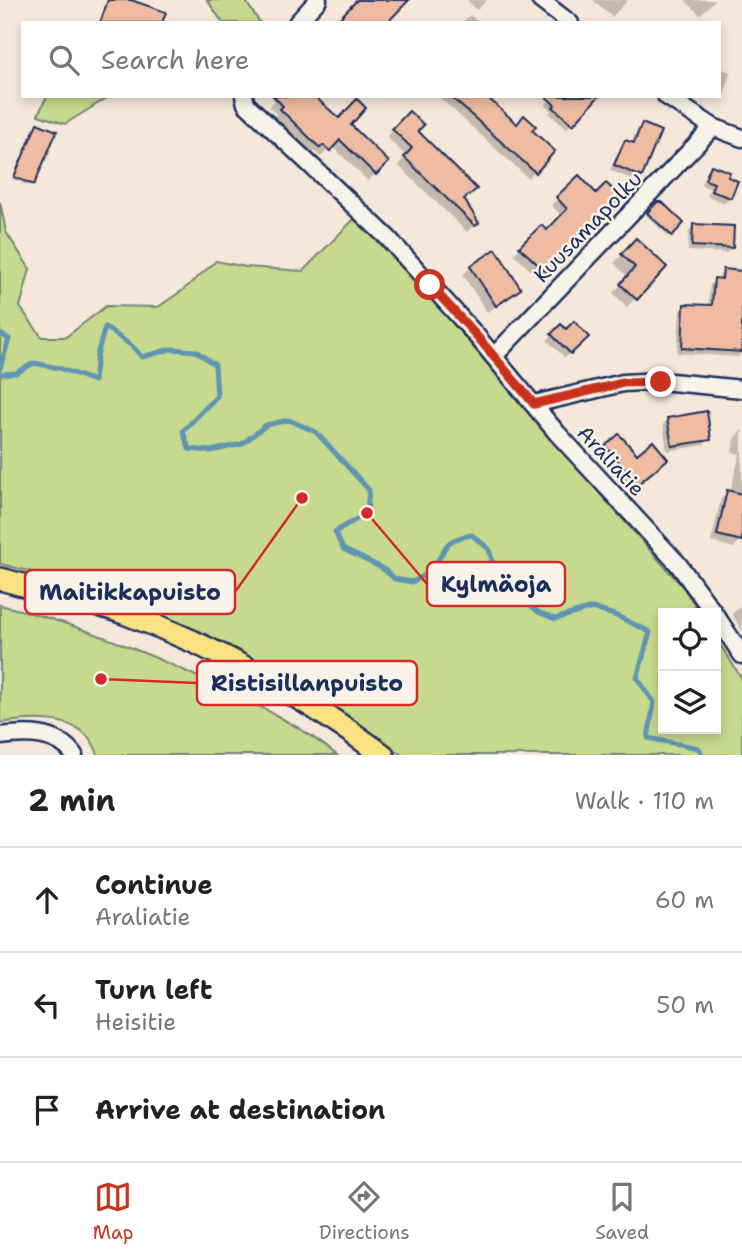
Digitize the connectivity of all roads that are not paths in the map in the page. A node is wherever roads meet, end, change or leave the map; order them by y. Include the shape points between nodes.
1 (318, 0) edge
2 (540, 0) edge
3 (298, 21) edge
4 (567, 21) edge
5 (244, 98) edge
6 (669, 98) edge
7 (713, 127) junction
8 (742, 138) edge
9 (494, 356) junction
10 (742, 389) edge
11 (534, 404) junction
12 (0, 579) edge
13 (710, 608) edge
14 (721, 624) edge
15 (742, 656) edge
16 (0, 736) edge
17 (74, 755) edge
18 (383, 755) edge

1 - 3 street
2 - 4 street
5 - 9 street, Araliatie via 388,238
6 - 7 street
7 - 8 street
7 - 9 street, Kuusamapolku
9 - 11 street, Araliatie
10 - 11 street via 623,383
11 - 13 street, Araliatie via 678,564
12 - 18 main road via 124,613 215,652 295,694
14 - 15 street, Araliatie
16 - 17 street via 30,732 57,740

